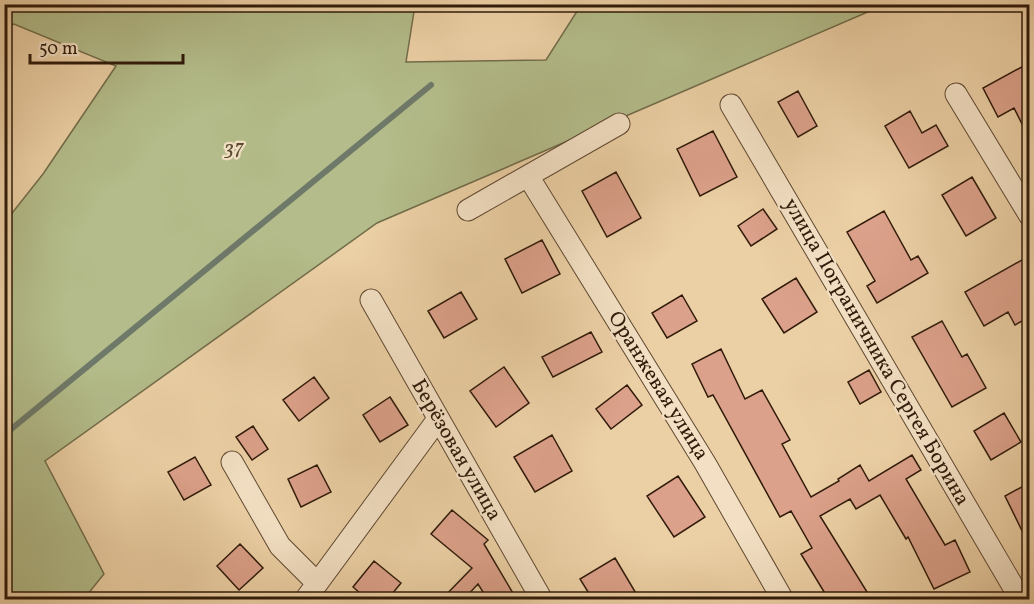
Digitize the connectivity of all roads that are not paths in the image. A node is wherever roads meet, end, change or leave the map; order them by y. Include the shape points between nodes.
1 (956, 94) dead end
2 (731, 105) dead end
3 (619, 124) dead end
4 (528, 176) junction
5 (468, 210) dead end
6 (1029, 216) edge
7 (370, 300) dead end
8 (438, 419) junction
9 (232, 462) dead end
10 (311, 592) edge
11 (542, 600) edge
12 (783, 600) edge
13 (1021, 600) edge

1 - 6 street
2 - 13 street, улица Пограничника Сергея Борина
3 - 4 street
4 - 5 street
4 - 12 street, Оранжевая улица via 705,463
7 - 8 street, Берёзовая улица
8 - 10 street
8 - 11 street, Берёзовая улица
9 - 10 street

